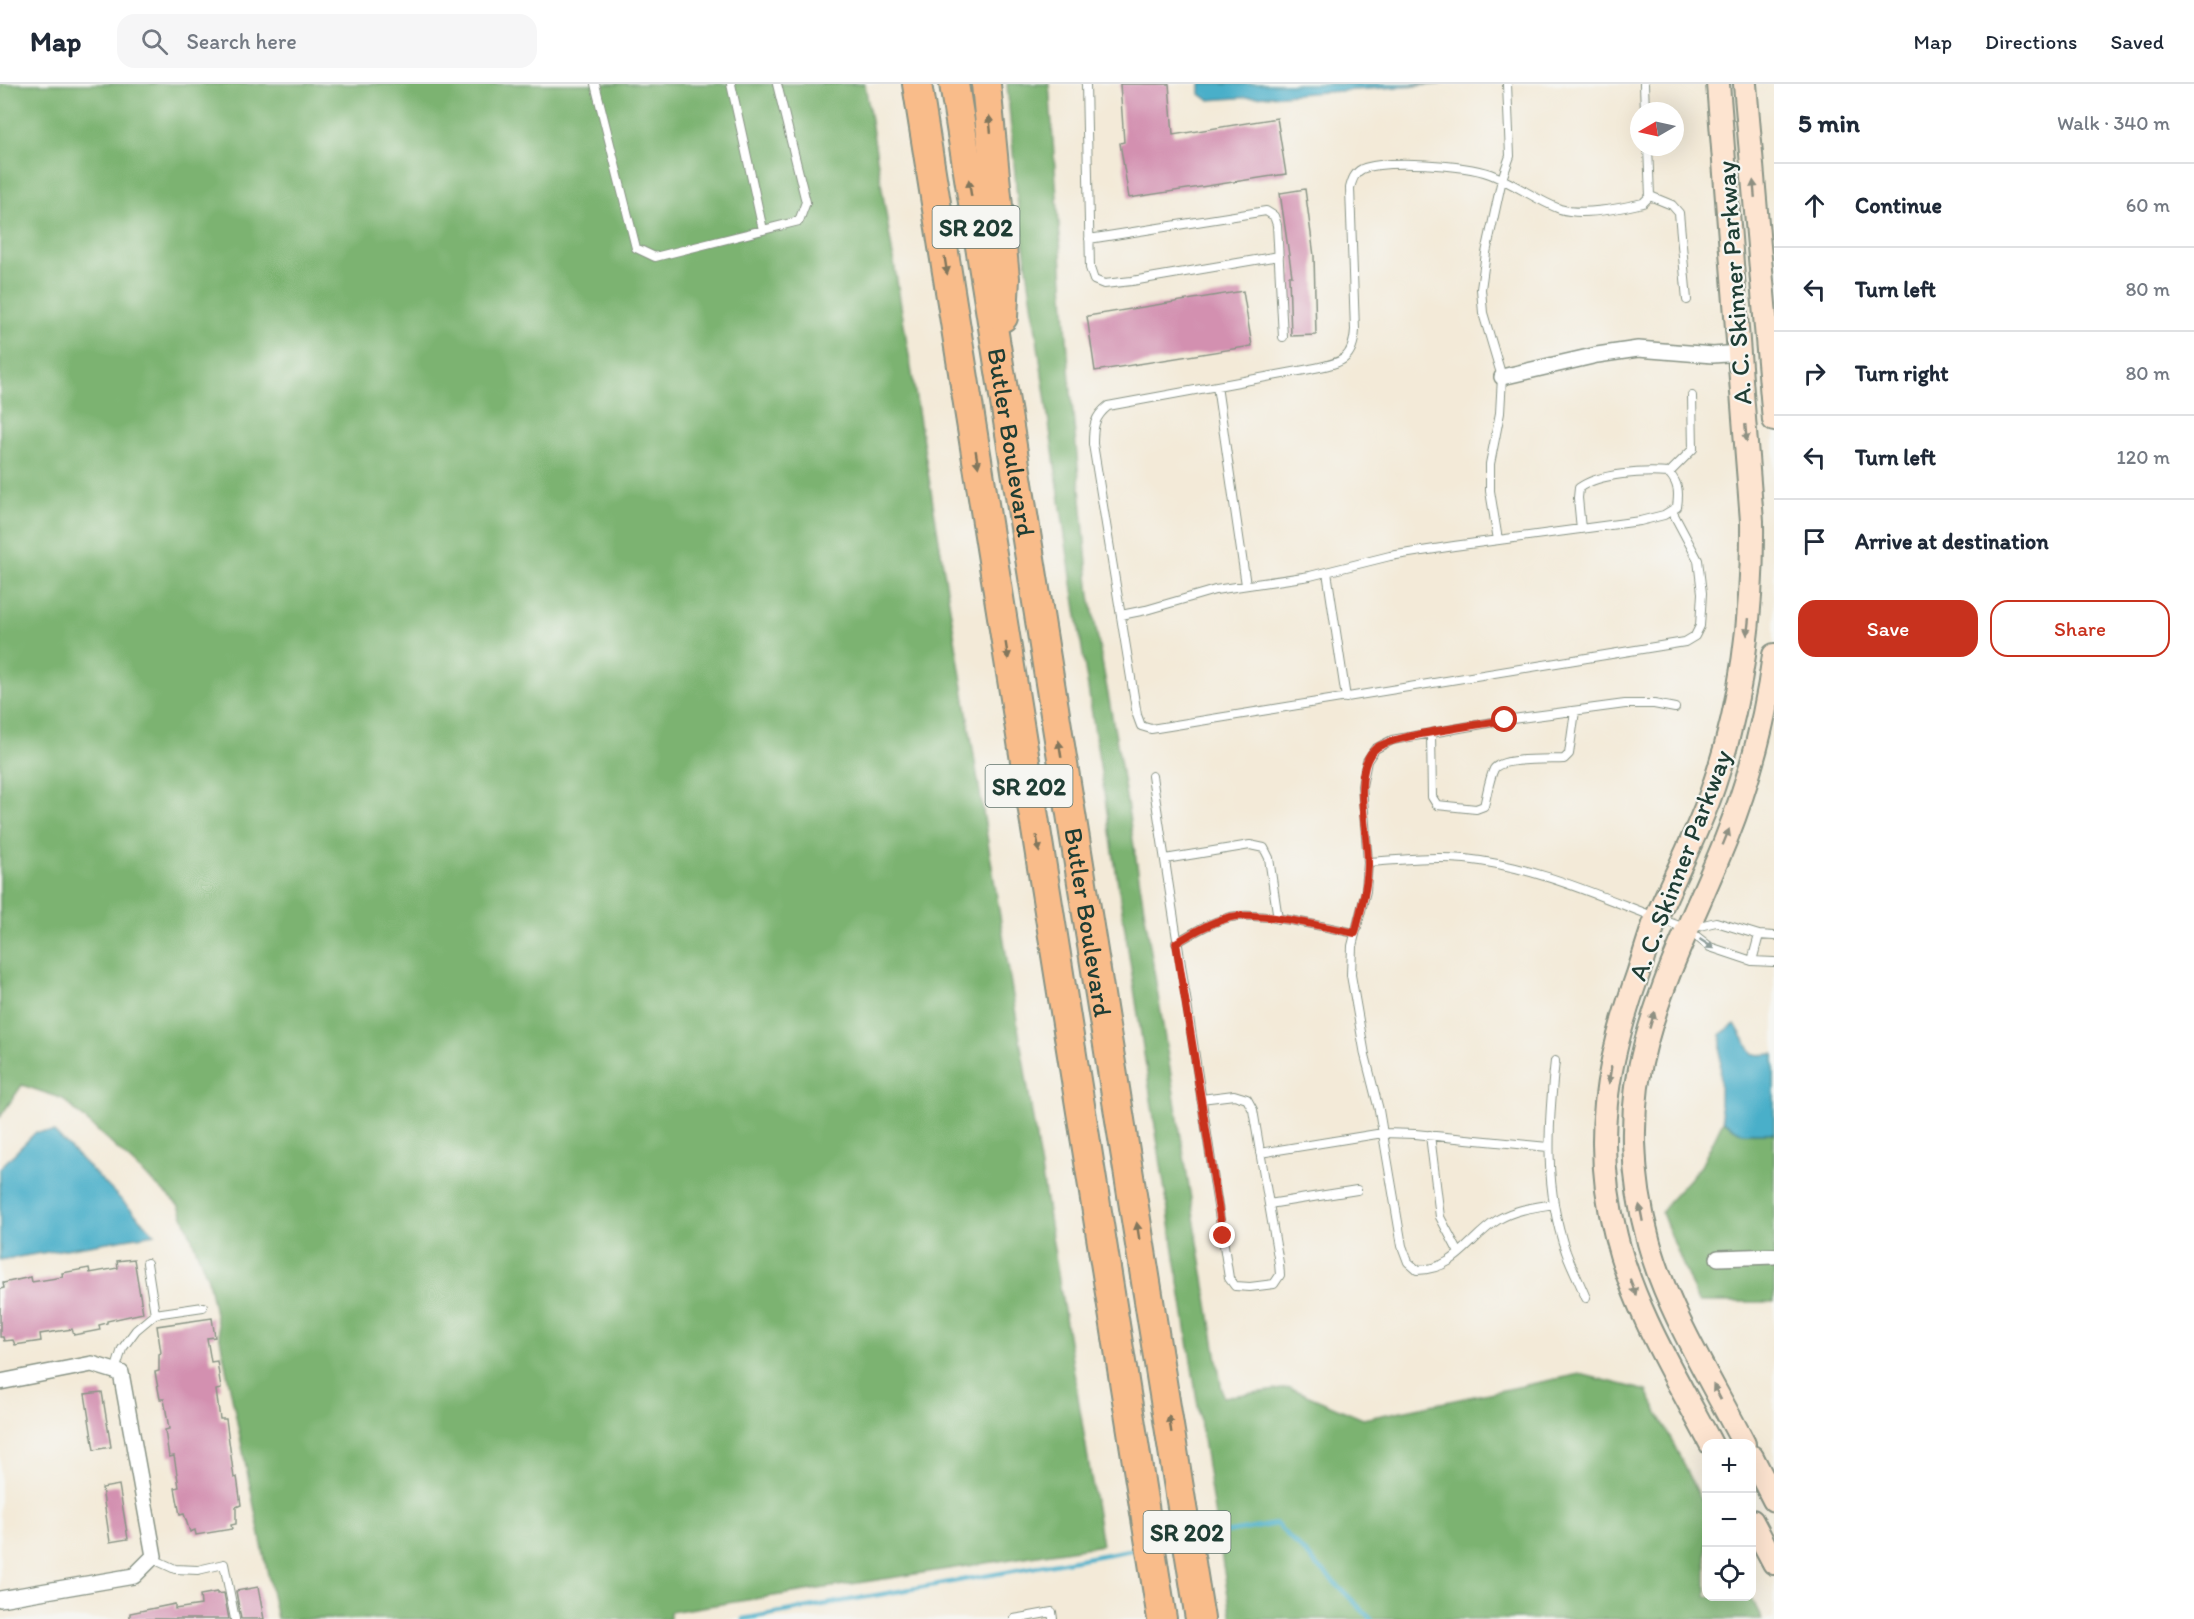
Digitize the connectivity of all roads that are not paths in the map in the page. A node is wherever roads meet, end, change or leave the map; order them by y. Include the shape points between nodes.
1 (595, 84) edge
2 (731, 84) edge
3 (777, 84) edge
4 (909, 84) edge
5 (917, 84) edge
6 (954, 84) edge
7 (986, 84) edge
8 (1086, 84) edge
9 (1507, 84) edge
10 (1644, 84) edge
11 (1718, 84) edge
12 (1745, 84) edge
13 (1645, 102) edge
14 (1648, 156) edge
15 (930, 168) junction
16 (1502, 179) junction
17 (1650, 196) junction
18 (763, 230) junction
19 (1089, 239) junction
20 (1279, 256) junction
21 (1687, 300) dead end
22 (1283, 337) dead end
23 (1758, 353) edge
24 (999, 370) junction
25 (1502, 377) junction
26 (1216, 386) junction
27 (1692, 396) dead end
28 (1774, 420) edge
29 (1669, 473) junction
30 (1672, 512) junction
31 (1581, 529) junction
32 (1498, 540) junction
33 (1327, 572) junction
34 (1246, 585) junction
35 (1121, 615) junction
36 (1774, 656) edge
37 (1346, 698) junction
38 (1675, 708) dead end
39 (1575, 711) junction
40 (1431, 733) junction
41 (1152, 776) dead end
42 (1165, 860) junction
43 (1368, 862) junction
44 (1657, 918) junction
45 (1278, 919) junction
46 (1687, 929) junction
47 (1355, 933) junction
48 (1759, 935) junction
49 (1774, 936) edge
50 (1176, 943) junction
51 (1752, 961) junction
52 (1774, 962) edge
53 (1555, 1061) dead end
54 (1201, 1099) junction
55 (1383, 1133) junction
56 (1430, 1135) junction
57 (1548, 1147) junction
58 (1260, 1153) junction
59 (1357, 1190) dead end
60 (1269, 1204) junction
61 (1554, 1204) junction
62 (1460, 1253) junction
63 (1774, 1256) edge
64 (1718, 1258) dead end
65 (147, 1263) dead end
66 (1586, 1298) dead end
67 (203, 1307) dead end
68 (155, 1314) junction
69 (114, 1371) junction
70 (0, 1382) edge
71 (1709, 1439) edge
72 (1742, 1439) edge
73 (1756, 1465) edge
74 (1774, 1500) edge
75 (1756, 1529) edge
76 (152, 1558) junction
77 (1774, 1563) edge
78 (0, 1599) edge
79 (235, 1619) edge
80 (1014, 1619) edge
81 (1053, 1619) edge
82 (1162, 1619) edge
83 (1200, 1619) edge

1 - 18 lane via 636,248 655,257
2 - 18 lane
3 - 18 lane via 806,202 799,221
4 - 15 highway
5 - 15 highway, Butler Boulevard / SR 202
24 -> 6 highway, Butler Boulevard / SR 202
24 -> 7 highway via 1005,278
8 - 19 lane
9 - 16 lane via 1510,156
10 - 13 lane
11 - 23 main road, A. C. Skinner Parkway
23 -> 12 main road, A. C. Skinner Parkway
14 - 17 lane
15 -> 82 highway, Butler Boulevard / SR 202
16 - 17 lane via 1562,209 1578,211 1627,207 1643,203
16 - 25 lane via 1481,289 1483,313
16 - 26 lane via 1458,166 1429,164 1361,170 1350,188 1354,348 1347,357 1331,365
17 - 21 lane via 1672,205 1679,213
19 - 20 lane via 1266,211 1274,216
19 - 20 lane via 1094,280 1104,284
20 - 22 lane
23 - 25 street via 1713,356 1638,349
23 - 28 main road, A. C. Skinner Parkway
23 -> 44 main road, A. C. Skinner Parkway via 1752,582 1746,649 1715,783
83 -> 24 highway, Butler Boulevard / SR 202
25 - 32 lane via 1490,491
26 - 34 lane
26 - 35 lane via 1108,406 1099,413 1094,425 1093,444
27 - 29 lane via 1693,448
29 - 30 lane via 1677,481 1679,494
29 - 31 lane via 1647,471 1588,481 1579,488
30 - 31 lane
30 - 37 lane via 1698,560 1702,592 1700,626 1695,636 1685,642
31 - 32 lane
32 - 33 lane via 1390,556
33 - 34 lane
33 - 37 lane
34 - 35 lane
35 - 37 lane via 1141,726 1169,727
46 -> 36 main road, A. C. Skinner Parkway via 1746,781
38 - 39 lane via 1625,704
39 - 40 lane
39 - 40 lane via 1569,754 1564,759 1500,764 1495,768 1484,806 1476,810 1437,805 1432,797
40 - 43 lane via 1392,740 1375,749 1367,761 1362,786
41 - 42 lane
42 - 45 lane via 1251,845 1264,848
42 - 50 lane
43 - 44 lane via 1465,859 1512,867 1590,891
43 - 47 lane via 1366,891
44 - 46 lane
44 -> 71 main road, A. C. Skinner Parkway via 1627,1002 1612,1060 1604,1119 1606,1177 1616,1235 1637,1299
45 - 47 lane
45 - 50 lane via 1233,917 1203,927
46 - 48 lane via 1716,922
46 -> 51 lane via 1710,947
72 -> 46 main road, A. C. Skinner Parkway via 1662,1283 1637,1190 1634,1131 1639,1074 1653,1016
47 - 55 lane via 1351,975
48 - 49 lane
48 - 51 lane
50 - 54 lane
51 - 52 lane
53 - 57 lane
54 - 58 lane via 1234,1095 1247,1099 1253,1110
54 - 60 lane via 1229,1278 1235,1286 1274,1284 1280,1275
55 - 56 lane
55 - 58 lane
55 - 62 lane via 1408,1262 1417,1270 1433,1269
56 - 57 lane
56 - 62 lane via 1440,1217
57 - 61 lane
58 - 60 lane
59 - 60 lane
61 - 62 lane via 1499,1219
61 - 66 lane via 1566,1251
63 - 64 street
65 - 68 lane
67 - 68 lane
68 - 69 lane via 122,1349
69 - 70 street via 92,1364
69 - 76 street via 121,1373
73 - 74 main road
75 - 77 main road
76 - 78 street via 134,1576
76 - 79 lane via 175,1569 198,1570 224,1564
80 - 81 lane via 1052,1612

